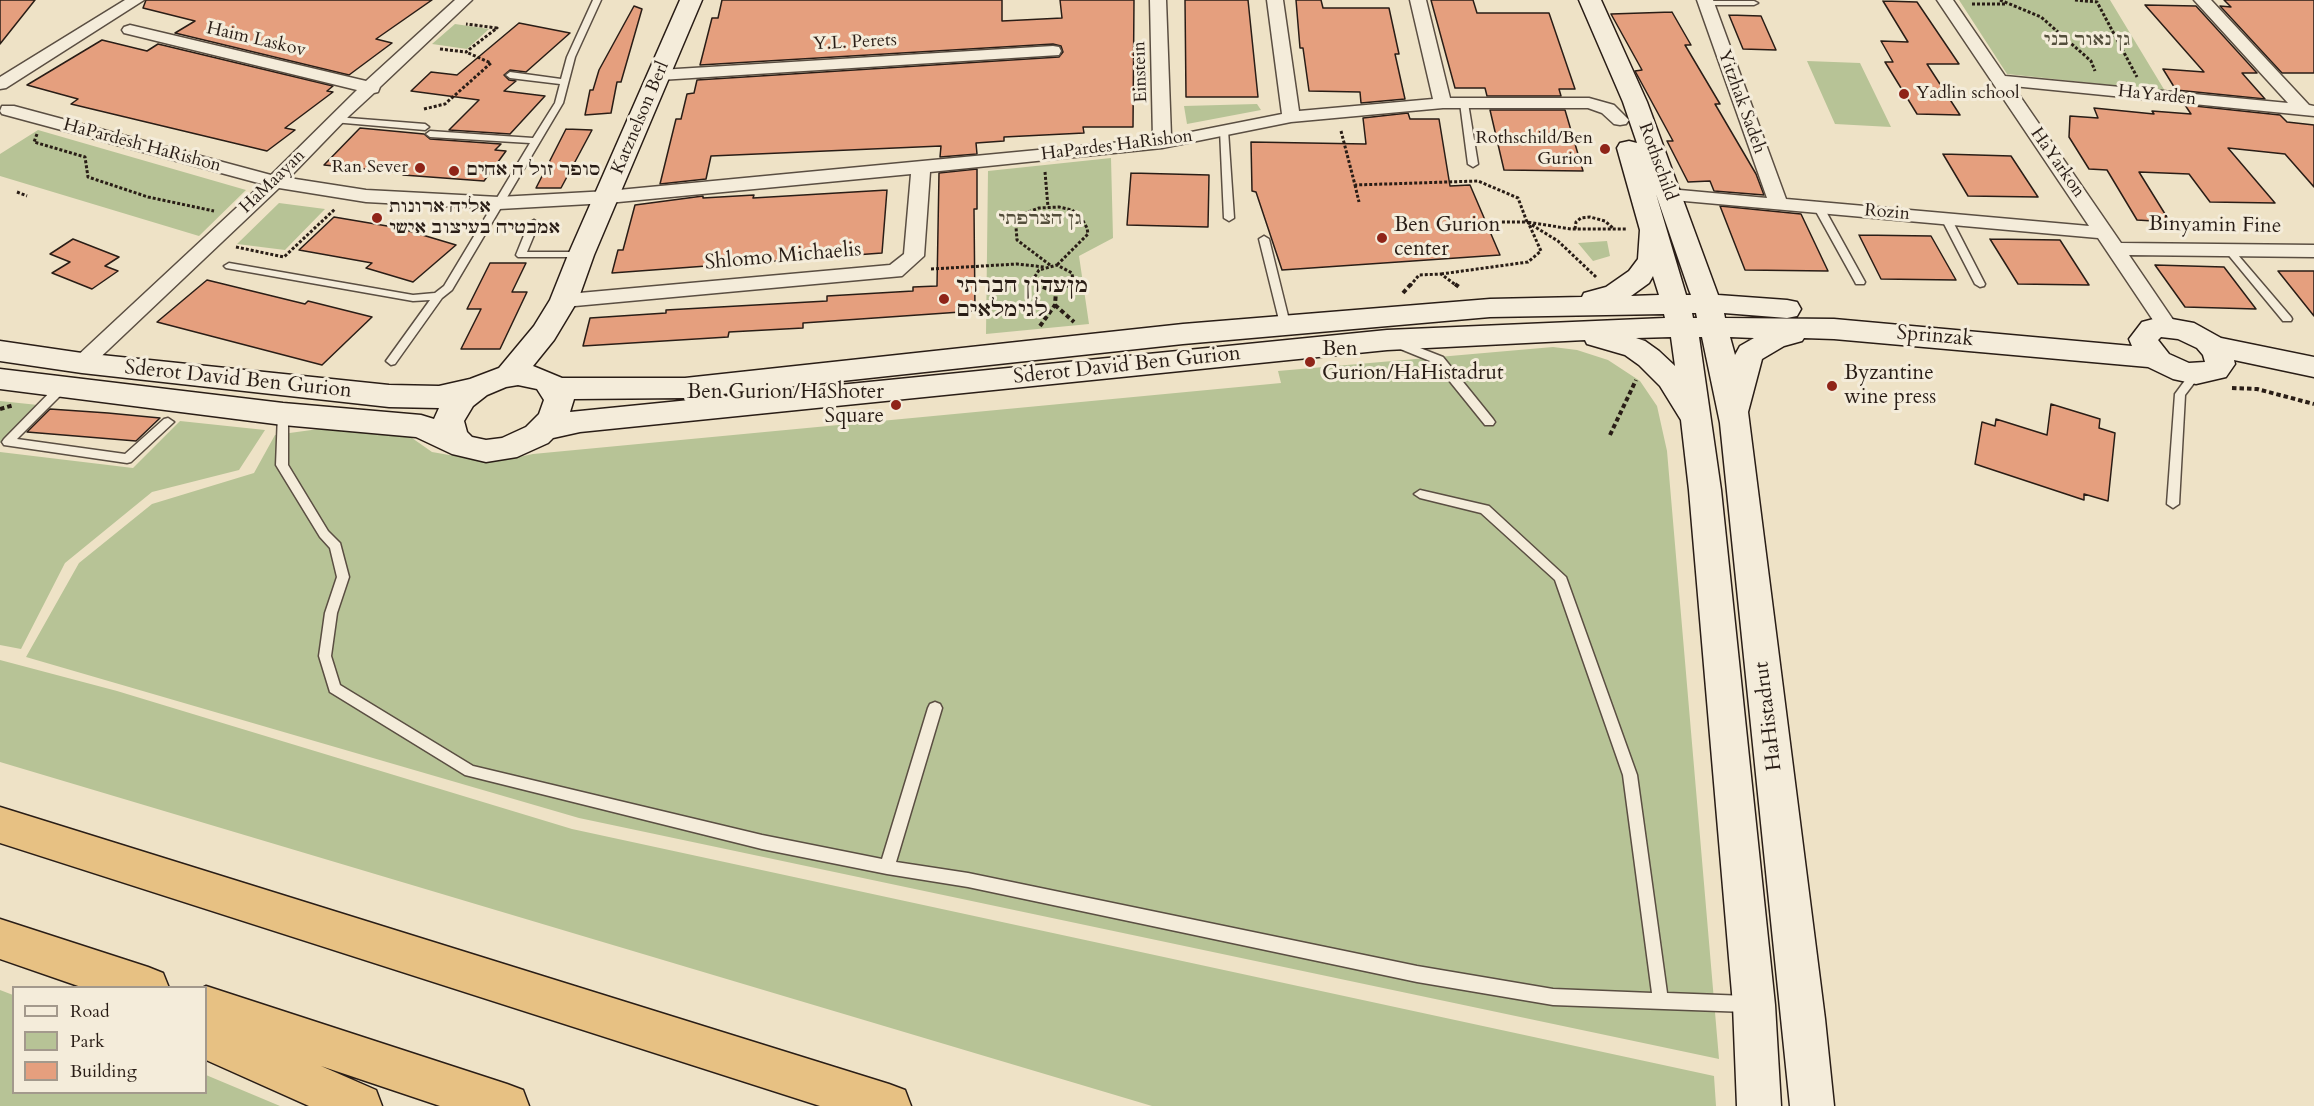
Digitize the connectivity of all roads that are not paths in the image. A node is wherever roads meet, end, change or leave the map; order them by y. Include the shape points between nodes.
1 (136, 0) edge
2 (464, 0) edge
3 (597, 0) edge
4 (691, 0) edge
5 (1158, 0) edge
6 (1275, 0) edge
7 (1418, 0) edge
8 (1571, 0) edge
9 (1590, 0) edge
10 (2202, 0) edge
11 (1706, 1) edge
12 (1946, 2) edge
13 (1754, 3) dead end
14 (130, 30) dead end
15 (1053, 51) dead end
16 (510, 75) dead end
17 (660, 75) junction
18 (1999, 80) junction
19 (564, 82) junction
20 (0, 84) edge
21 (372, 88) junction
22 (1443, 103) junction
23 (1464, 103) junction
24 (8, 110) dead end
25 (2309, 111) edge
26 (1291, 117) junction
27 (336, 120) junction
28 (1620, 120) junction
29 (1224, 130) junction
30 (536, 141) junction
31 (1162, 143) junction
32 (1473, 164) dead end
33 (921, 168) junction
34 (275, 182) junction
35 (1669, 195) junction
36 (608, 197) junction
37 (499, 202) junction
38 (1778, 203) junction
39 (1818, 206) junction
40 (1229, 218) dead end
41 (1946, 218) junction
42 (534, 223) dead end
43 (1653, 223) junction
44 (1264, 239) dead end
45 (2110, 241) junction
46 (2229, 250) junction
47 (2314, 251) edge
48 (581, 255) junction
49 (229, 266) dead end
50 (1860, 282) dead end
51 (1980, 284) dead end
52 (438, 296) junction
53 (564, 300) junction
54 (1576, 304) junction
55 (1695, 316) junction
56 (2287, 319) dead end
57 (1286, 324) junction
58 (1834, 329) junction
59 (1548, 332) junction
60 (544, 333) junction
61 (1387, 339) junction
62 (2156, 342) junction
63 (0, 351) edge
64 (391, 361) dead end
65 (2209, 362) junction
66 (82, 363) junction
67 (2314, 367) edge
68 (508, 377) junction
69 (0, 379) edge
70 (2314, 382) edge
71 (549, 385) junction
72 (61, 388) junction
73 (477, 388) junction
74 (283, 414) junction
75 (168, 422) dead end
76 (1489, 422) dead end
77 (1736, 423) junction
78 (542, 429) junction
79 (1698, 431) junction
80 (463, 446) junction
81 (1420, 494) dead end
82 (2173, 504) dead end
83 (935, 708) dead end
84 (0, 825) edge
85 (887, 867) junction
86 (0, 939) edge
87 (0, 949) edge
88 (87, 986) edge
89 (145, 986) edge
90 (1661, 1002) junction
91 (1754, 1005) junction
92 (207, 1006) edge
93 (207, 1038) edge
94 (360, 1106) edge
95 (507, 1106) edge
96 (889, 1106) edge
97 (1760, 1106) edge
98 (1812, 1106) edge

1 - 20 street
2 - 21 street, HaMaayan
3 - 19 lane
4 - 17 street, Katznelson Berl
5 - 31 street, Einstein
6 - 26 street
7 - 22 street
8 - 28 street, Rothschild
9 - 35 street, Rothschild via 1635,102
10 - 25 street
11 - 13 lane
11 - 38 street, Yitzhak Sadeh
12 - 18 street, HaYarkon
14 - 21 street, Haim Laskov
15 - 17 street, Y.L. Perets
16 - 19 lane
17 - 36 street, Katznelson Berl
18 - 25 street, HaYarden
18 - 45 street, HaYarkon
19 - 30 lane via 559,103
21 - 27 street, HaMaayan
22 - 23 street, HaPardes HaRishon
22 - 26 street, HaPardes HaRishon
23 - 28 street, HaPardes HaRishon via 1589,104 1608,110
23 - 32 lane
24 - 34 street, HaPardesh HaRishon
26 - 29 street, HaPardes HaRishon
27 - 30 lane
27 - 34 street, HaMaayan
28 - 43 street, Rothschild
29 - 31 street, HaPardes HaRishon
29 - 40 lane
30 - 37 lane
31 - 33 street, HaPardes HaRishon
33 - 36 street, HaPardes HaRishon
33 - 53 street, Shlomo Michaelis via 914,256 895,271
34 - 37 street, HaPardesh HaRishon via 366,196
34 - 66 street, HaMaayan
35 - 38 street, Rozin
35 - 55 street, Rothschild
36 - 37 street, HaPardes HaRishon
36 - 48 street, Katznelson Berl
37 - 52 lane via 448,288
38 - 39 street, Rozin
39 - 41 street, Rozin
39 - 50 lane
41 - 45 street, Rozin
41 - 51 lane
42 - 48 lane via 521,255
43 - 54 street via 1651,260 1639,277 1616,292
43 - 55 street, Rothschild
44 - 57 lane
45 - 46 street, Binyamin Fine
45 - 62 street, HaYarkon
46 - 47 street, Binyamin Fine
46 - 56 lane
48 - 53 street, Katznelson Berl
49 - 52 lane via 413,298
52 - 64 lane
53 - 60 street, Katznelson Berl
54 - 55 street, Sderot David Ben Gurion
54 - 57 street, Sderot David Ben Gurion
55 - 58 street, Sprinzak
55 - 59 street, Sderot David Ben Gurion
55 - 62 street, Sprinzak via 1823,312
55 - 77 street, HaHistadrut
55 - 79 street, HaHistadrut
57 - 71 street, Sderot David Ben Gurion via 685,388
58 - 62 street, Sprinzak
58 - 77 street via 1774,339 1750,353 1740,384
59 - 61 street, Sderot David Ben Gurion
59 - 79 street via 1578,333 1635,348 1661,368 1680,392
60 - 68 street, Katznelson Berl
60 - 71 street, Katznelson Berl
61 - 76 lane via 1439,360
61 - 78 street, Sderot David Ben Gurion via 580,421
62 - 65 street via 2169,367
62 - 65 street via 2196,334
63 - 66 street, Sderot David Ben Gurion
65 - 67 street
65 - 70 street
65 - 82 lane via 2180,394
66 - 73 street, Sderot David Ben Gurion via 389,396 439,397
68 - 71 street via 534,376
68 - 73 street
69 - 72 street, Sderot David Ben Gurion
71 - 78 street via 559,405 553,419
72 - 74 street, Sderot David Ben Gurion
72 - 75 lane via 8,442 128,459
73 - 80 street via 455,406 449,421 453,437
74 - 80 street, Sderot David Ben Gurion via 422,426
74 - 85 lane via 282,465 324,534 336,546 343,577 325,656 335,688 470,771 762,842
77 - 98 street, HaHistadrut
78 - 80 street via 525,442 506,449 486,451
79 - 91 street, HaHistadrut
81 - 90 lane via 1485,509 1560,577 1630,775
83 - 85 lane
84 - 96 highway
85 - 90 lane via 968,880 1417,974 1553,997
86 - 89 highway
87 - 88 highway
90 - 91 lane
91 - 97 street, HaHistadrut
92 - 95 highway
93 - 94 highway

